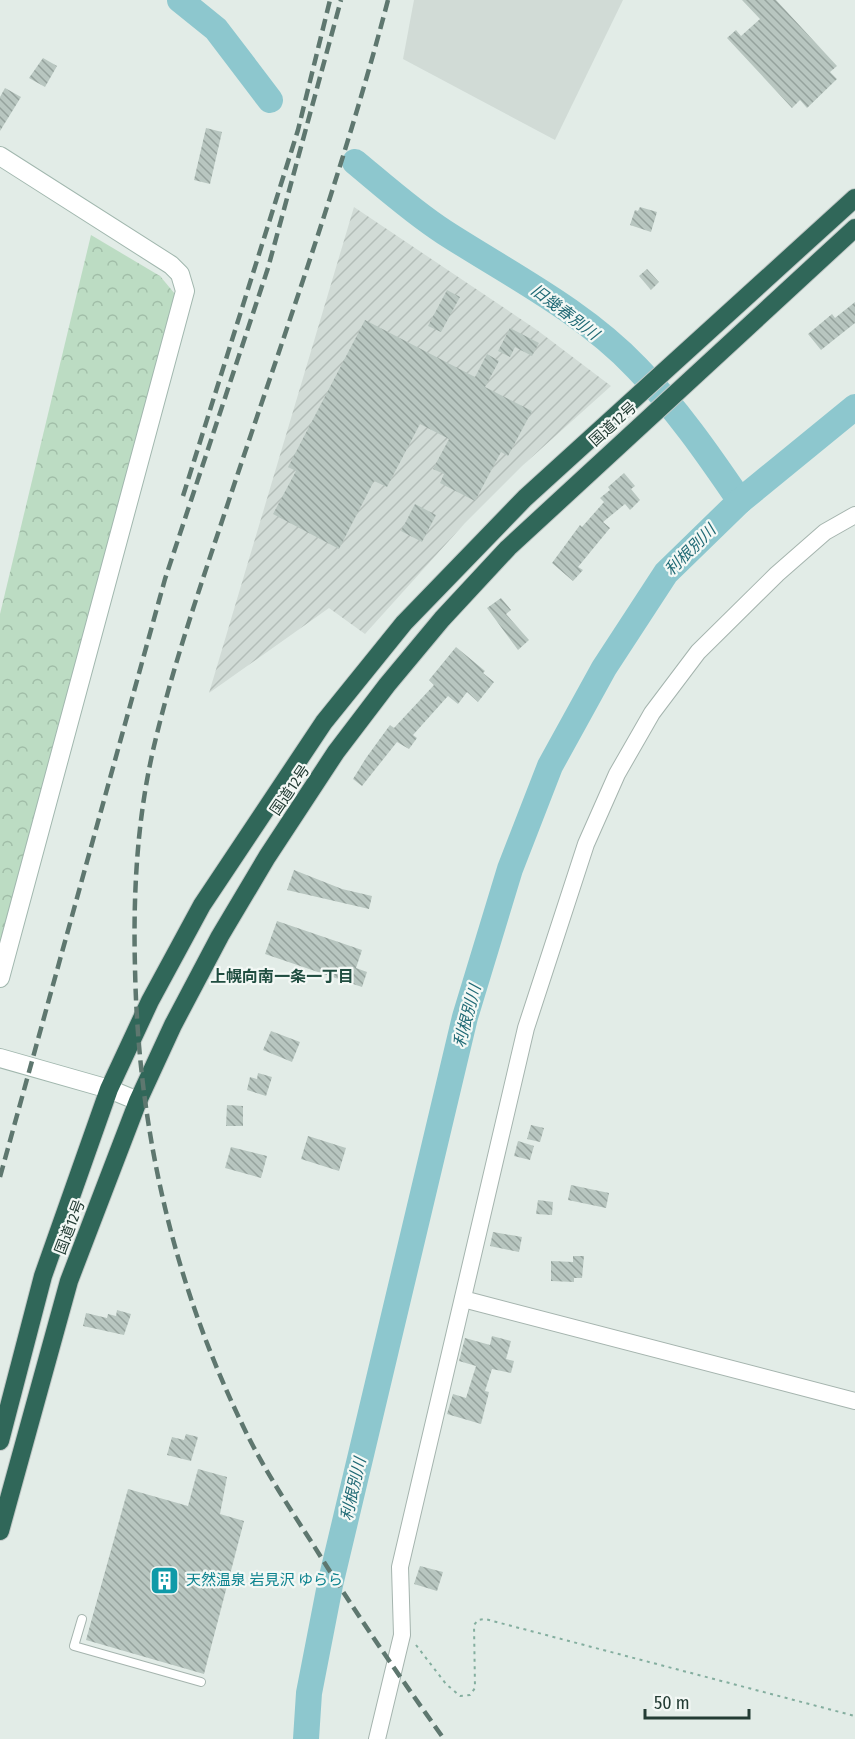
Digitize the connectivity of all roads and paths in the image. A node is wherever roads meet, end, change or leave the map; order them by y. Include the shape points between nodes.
1 (0, 156) edge
2 (855, 198) edge
3 (855, 228) edge
4 (855, 515) edge
5 (0, 978) edge
6 (0, 1058) edge
7 (109, 1089) junction
8 (138, 1101) junction
9 (463, 1299) junction
10 (855, 1401) edge
11 (0, 1441) edge
12 (0, 1531) edge
13 (82, 1619) dead end
14 (401, 1626) junction
15 (201, 1682) dead end
16 (855, 1716) edge
17 (377, 1739) edge

1 - 5 street via 171,266 184,282 185,291
2 - 7 highway, 国道12号 via 525,498 404,623 324,722 202,905 150,1001
3 - 8 highway, 国道12号 via 508,548 442,619 358,723 267,857 172,1025
4 - 9 street via 825,532 698,652 652,713 617,774 586,844 526,1028
6 - 7 street
7 - 8 street
7 - 11 highway, 国道12号 via 44,1276
8 - 12 highway, 国道12号 via 69,1281
9 - 10 street
9 - 14 street via 400,1567
13 - 15 lane via 74,1646
14 - 16 path via 460,1696 470,1695 475,1688 474,1625 485,1619
14 - 17 street

